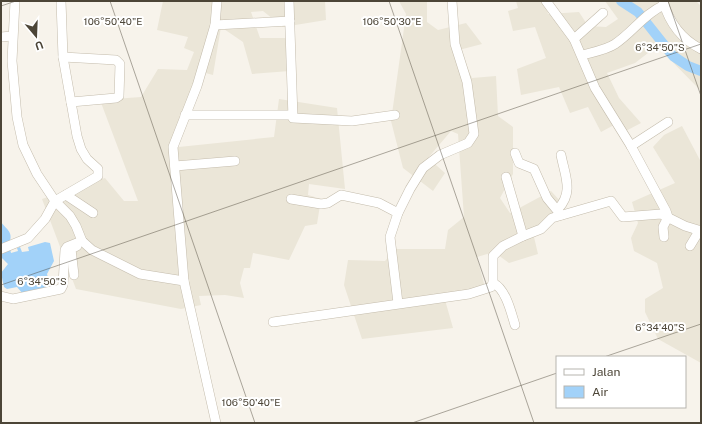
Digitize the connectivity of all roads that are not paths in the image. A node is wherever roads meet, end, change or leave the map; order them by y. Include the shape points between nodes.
1 (15, 1) edge
2 (61, 1) edge
3 (218, 1) edge
4 (289, 1) edge
5 (452, 1) edge
6 (546, 1) edge
7 (663, 3) edge
8 (602, 13) dead end
9 (290, 21) junction
10 (215, 25) junction
11 (12, 36) junction
12 (1, 37) edge
13 (574, 39) junction
14 (701, 49) edge
15 (582, 56) junction
16 (63, 57) junction
17 (71, 102) junction
18 (185, 115) junction
19 (292, 115) junction
20 (395, 115) dead end
21 (668, 122) dead end
22 (631, 146) junction
23 (515, 153) dead end
24 (561, 155) dead end
25 (235, 161) dead end
26 (175, 166) junction
27 (506, 177) dead end
28 (66, 195) junction
29 (291, 199) dead end
30 (54, 204) junction
31 (559, 212) junction
32 (93, 213) dead end
33 (398, 213) junction
34 (668, 217) junction
35 (700, 231) edge
36 (523, 236) junction
37 (664, 237) dead end
38 (83, 242) junction
39 (690, 246) dead end
40 (1, 249) edge
41 (74, 274) dead end
42 (184, 281) junction
43 (493, 283) junction
44 (1, 296) edge
45 (398, 303) junction
46 (273, 322) dead end
47 (515, 325) dead end
48 (216, 423) edge

1 - 11 street
2 - 16 street
3 - 10 street
4 - 9 street
5 - 33 street via 456,44 467,82 474,134 468,143 440,155 423,168
6 - 13 street
7 - 14 street via 681,35
7 - 15 street via 647,14 614,45
8 - 13 street
9 - 10 street
9 - 19 street via 294,88
10 - 18 street via 197,86
11 - 12 street
11 - 30 street via 14,91 21,137
13 - 15 street
15 - 22 street via 595,88
16 - 17 street
16 - 17 street via 116,60 120,64 116,98
17 - 28 street via 81,149 99,172 98,176
18 - 19 street
18 - 26 street via 173,148
19 - 20 street via 296,119 352,120
21 - 22 street
22 - 34 street
23 - 31 street via 519,163 534,169 547,198
24 - 31 street via 568,192
25 - 26 street
26 - 42 street
27 - 36 street
28 - 30 street
28 - 32 street
29 - 33 street via 322,204 331,202 340,195 379,203
30 - 38 street via 76,226
30 - 40 street via 32,235
31 - 34 street via 611,201 623,217 661,214
31 - 36 street via 541,229
33 - 45 street via 390,237
34 - 35 street
34 - 37 street via 663,226
35 - 39 street
36 - 43 street via 503,246 493,256
38 - 41 street via 71,249
38 - 42 street via 92,250 140,274
38 - 44 street via 65,250 63,285 58,291 13,299
42 - 48 street
43 - 45 street via 491,287 469,294
43 - 47 street via 503,294
45 - 46 street

